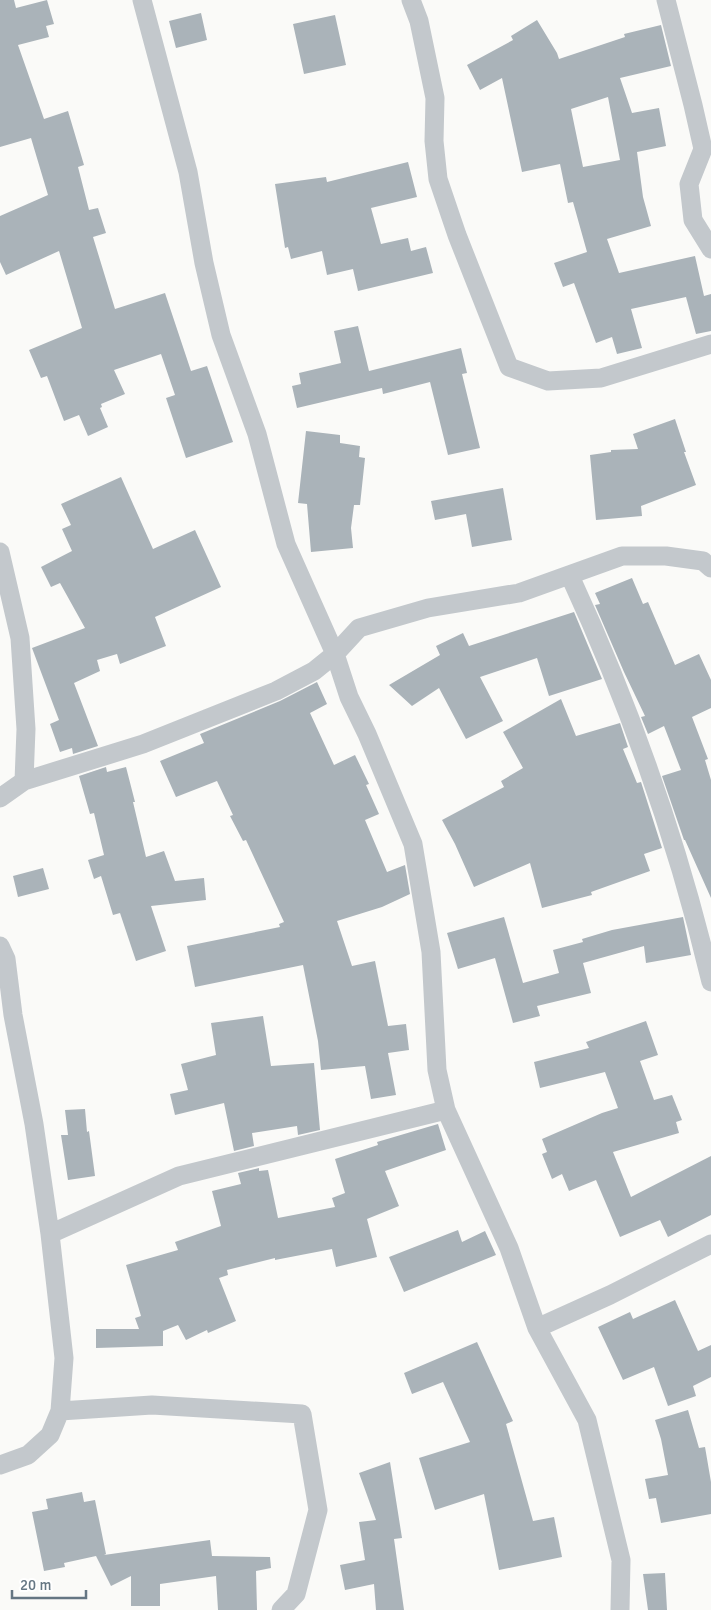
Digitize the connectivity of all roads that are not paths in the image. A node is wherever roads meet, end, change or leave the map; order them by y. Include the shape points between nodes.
1 (142, 0) edge
2 (411, 0) edge
3 (666, 0) edge
4 (711, 249) edge
5 (711, 344) edge
6 (0, 552) edge
7 (711, 568) edge
8 (570, 576) junction
9 (335, 654) junction
10 (24, 781) junction
11 (0, 798) edge
12 (0, 946) edge
13 (711, 982) edge
14 (446, 1110) junction
15 (50, 1234) junction
16 (711, 1244) edge
17 (537, 1328) junction
18 (60, 1411) junction
19 (0, 1465) edge
20 (281, 1610) edge
21 (620, 1610) edge

1 - 9 street via 188,172 221,335 256,434 286,544
2 - 5 street via 419,21 434,98 438,179 509,367 548,381 601,378
3 - 4 street via 702,149 689,184 693,220
6 - 10 street via 20,638 26,729
7 - 8 street via 702,561 666,556 622,556
8 - 9 street via 519,593 428,608 359,628
8 - 13 street via 640,745 698,925
9 - 10 street via 314,671 268,694 143,744
9 - 14 street via 349,697 412,844 431,952 437,1070
10 - 11 street
12 - 15 street via 6,959
14 - 15 street via 179,1176
14 - 17 street via 509,1248
15 - 18 street via 64,1358
16 - 17 street
17 - 21 street via 587,1420 621,1560
18 - 19 street via 50,1435 28,1455
18 - 20 street via 152,1405 302,1414 318,1510 296,1594

